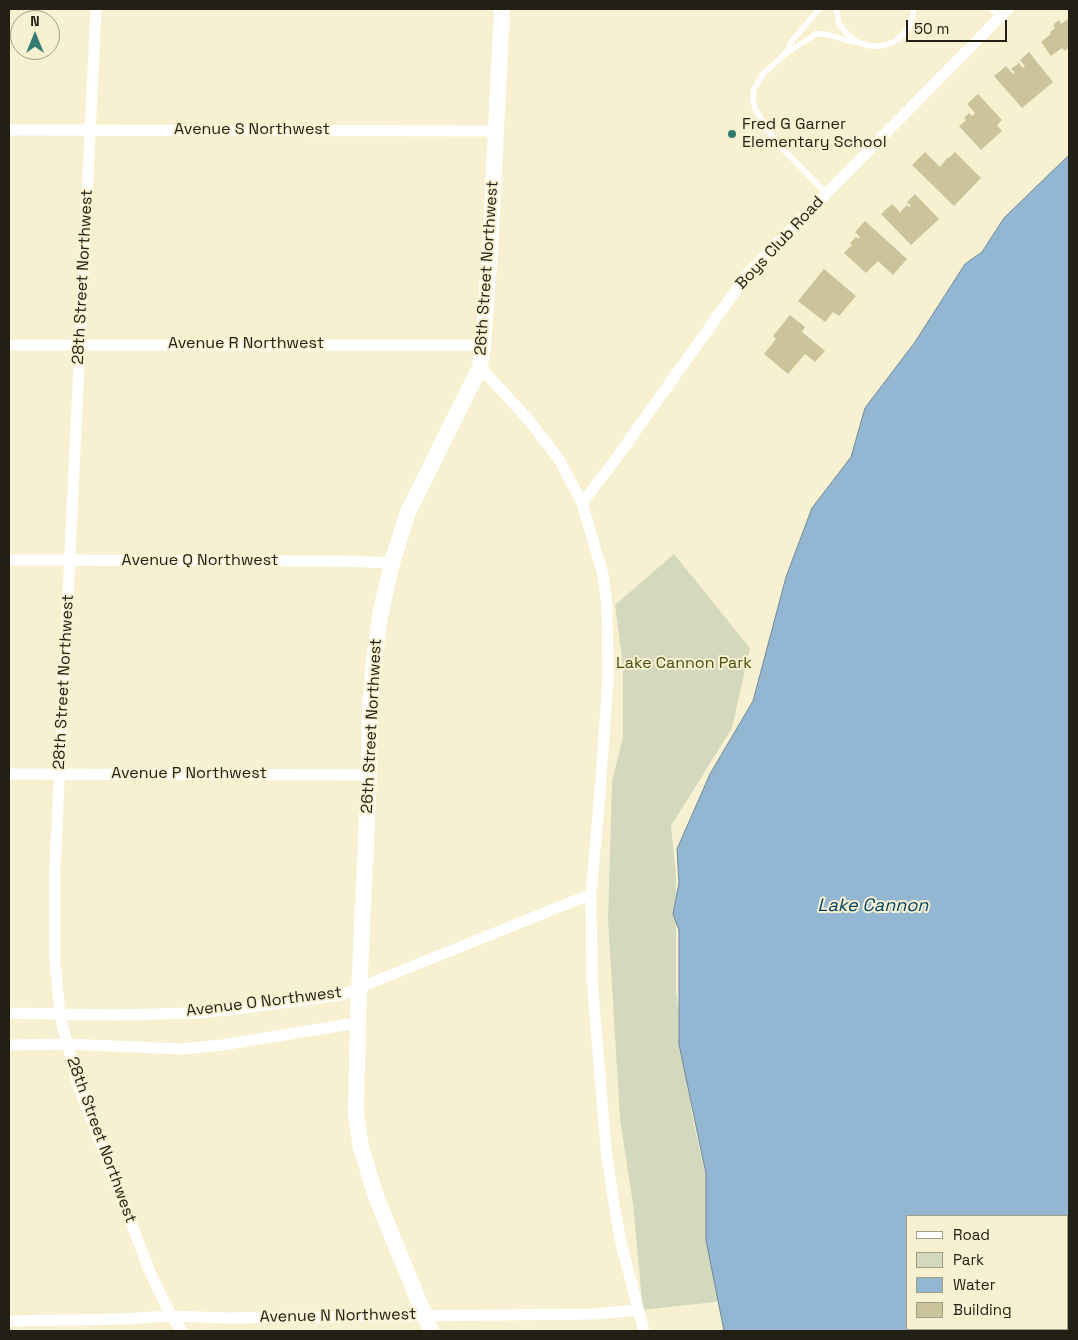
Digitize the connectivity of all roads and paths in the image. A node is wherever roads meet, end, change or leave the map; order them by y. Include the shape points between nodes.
1 (96, 9) edge
2 (502, 9) edge
3 (819, 9) edge
4 (836, 9) edge
5 (914, 9) edge
6 (1000, 11) edge
7 (857, 42) junction
8 (785, 54) junction
9 (9, 130) edge
10 (89, 130) junction
11 (496, 131) junction
12 (826, 193) junction
13 (80, 344) junction
14 (9, 345) edge
15 (483, 345) junction
16 (480, 367) junction
17 (582, 504) junction
18 (9, 560) edge
19 (69, 561) junction
20 (392, 563) junction
21 (9, 774) edge
22 (60, 774) junction
23 (369, 775) junction
24 (591, 894) junction
25 (359, 988) junction
26 (9, 1013) edge
27 (60, 1015) junction
28 (357, 1024) junction
29 (9, 1044) edge
30 (66, 1044) junction
31 (638, 1310) junction
32 (424, 1314) junction
33 (171, 1316) junction
34 (9, 1321) edge
35 (182, 1331) edge
36 (432, 1331) edge
37 (644, 1331) edge

1 - 10 street, 28th Street Northwest
2 - 11 street, 26th Street Northwest
3 - 8 lane
4 - 7 lane via 839,24
5 - 7 lane via 911,23 894,42 870,46
6 - 12 street, Boys Club Road
7 - 8 lane via 816,34
8 - 12 lane via 763,74 754,89 754,109 775,141
9 - 10 street, Avenue S Northwest
10 - 11 street, Avenue S Northwest
10 - 13 street, 28th Street Northwest
11 - 15 street, 26th Street Northwest
12 - 17 street, Boys Club Road via 749,272
13 - 14 street, Avenue R Northwest
13 - 15 street, Avenue R Northwest
13 - 19 street, 28th Street Northwest
15 - 16 street, 26th Street Northwest
16 - 17 street via 559,459
16 - 20 street, 26th Street Northwest via 412,501
17 - 24 street via 603,575 608,638 606,719
18 - 19 street, Avenue Q Northwest
19 - 20 street, Avenue Q Northwest
19 - 22 street, 28th Street Northwest
20 - 23 street, 26th Street Northwest via 374,661
21 - 22 street, Avenue P Northwest
22 - 23 street, Avenue P Northwest
22 - 27 street, 28th Street Northwest via 54,919
23 - 25 street, 26th Street Northwest
24 - 25 street, Avenue O Northwest
24 - 31 street via 592,979 606,1149 618,1226
25 - 27 street, Avenue O Northwest via 341,995 228,1010
25 - 28 street, 26th Street Northwest
26 - 27 street, Avenue O Northwest
27 - 30 street, 28th Street Northwest
28 - 30 street via 182,1049
28 - 32 street, 26th Street Northwest via 355,1096 361,1148 377,1199
29 - 30 street
30 - 33 street, 28th Street Northwest via 92,1125 150,1272
31 - 32 street, Avenue N Northwest via 594,1314
31 - 37 street
32 - 33 street, Avenue N Northwest
32 - 36 street, 26th Street Northwest
33 - 34 street, Avenue N Northwest
33 - 35 street, 28th Street Northwest

